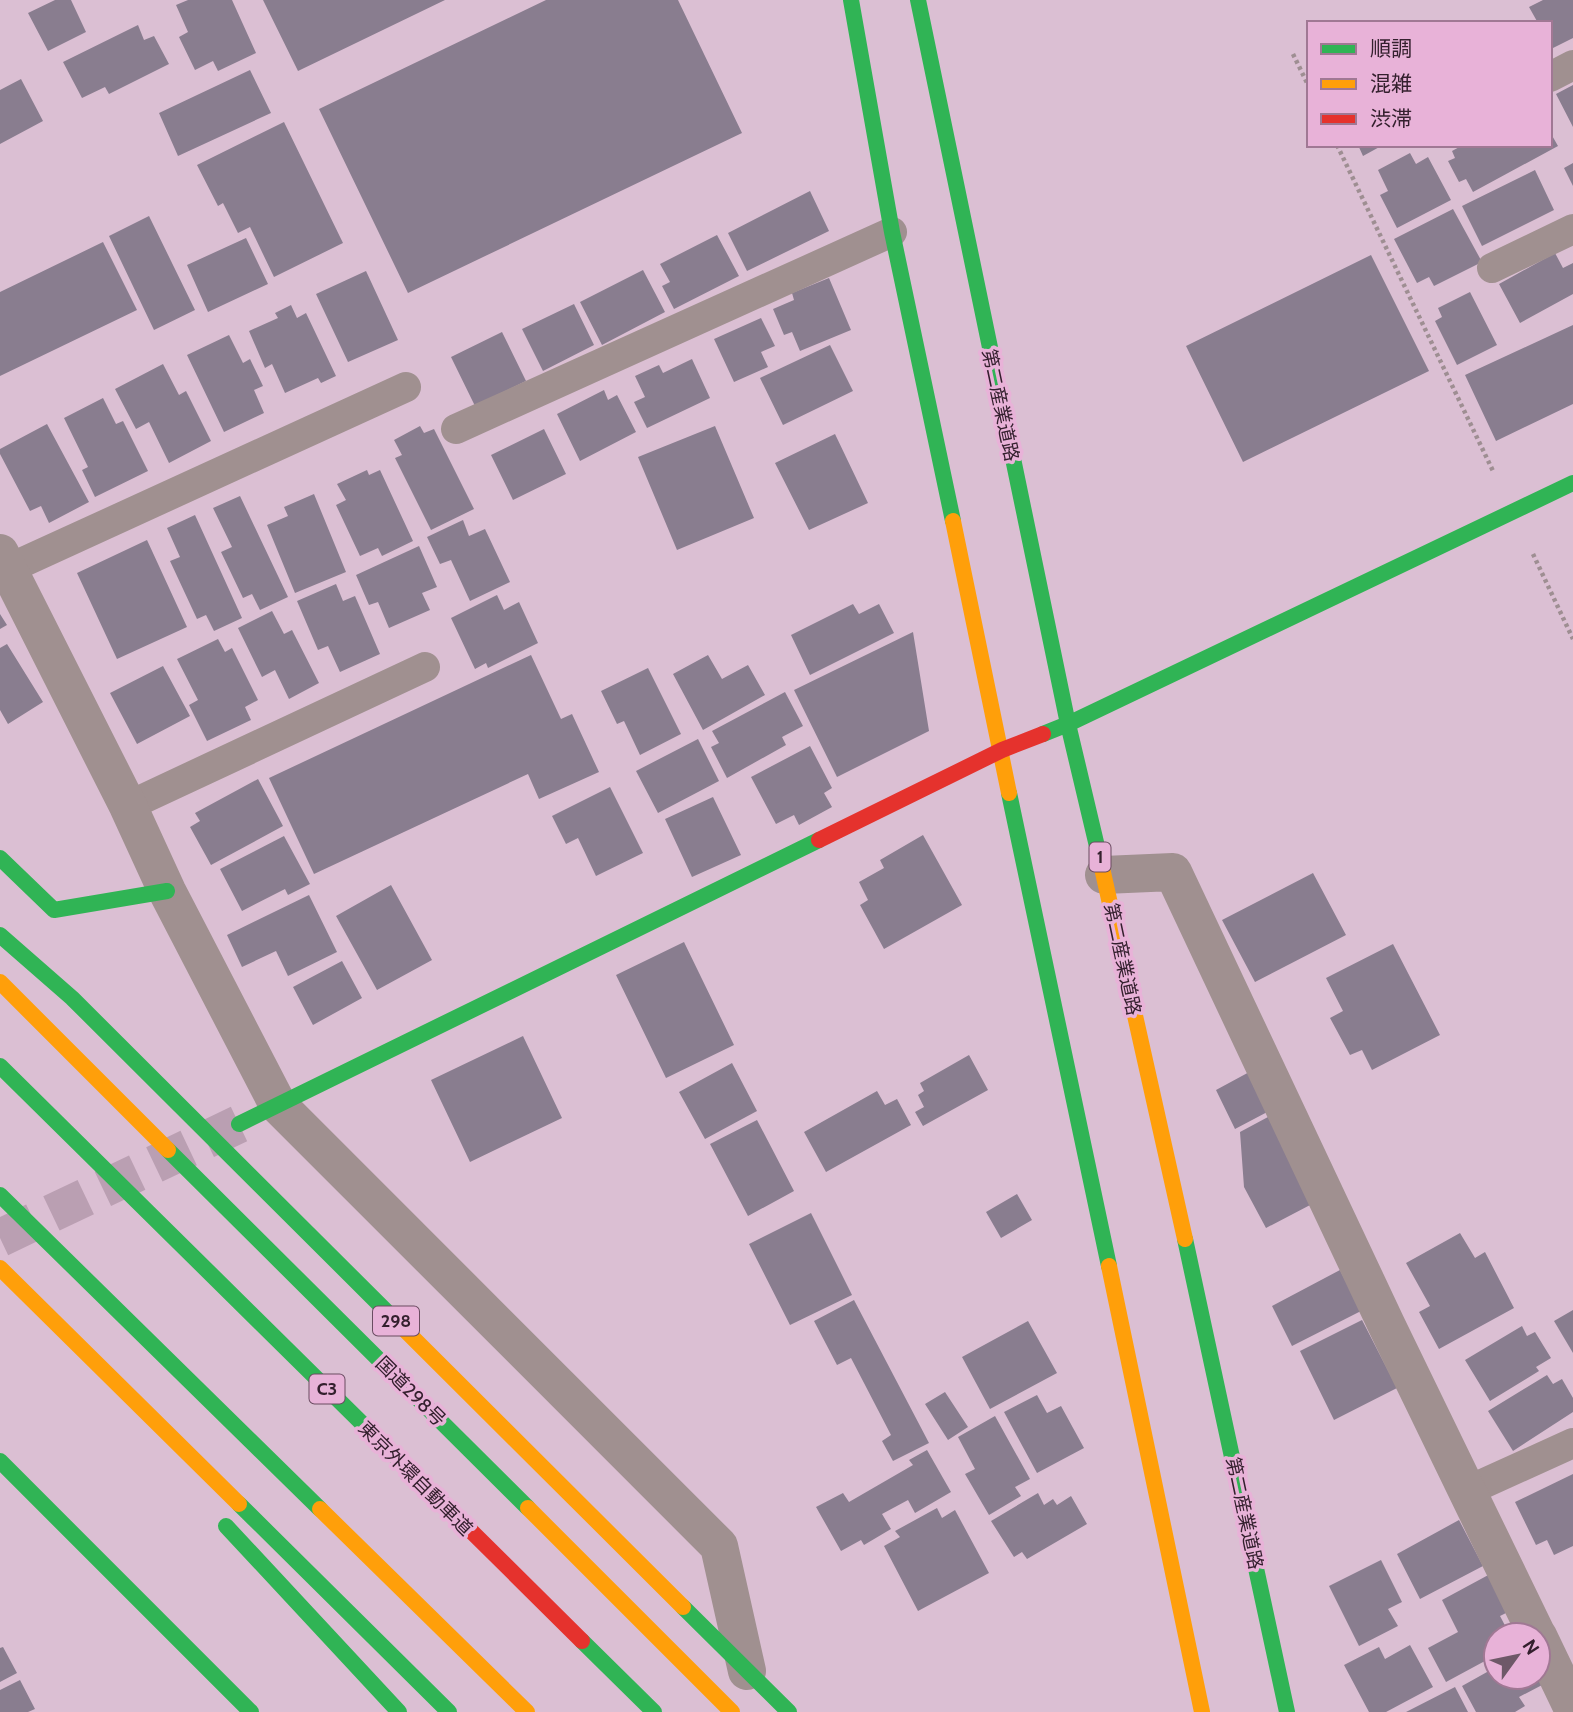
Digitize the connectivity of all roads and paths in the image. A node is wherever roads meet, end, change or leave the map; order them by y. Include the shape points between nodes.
1 (851, 0) edge
2 (918, 0) edge
3 (1293, 54) dead end
4 (1573, 65) edge
5 (1552, 76) edge
6 (1307, 83) edge
7 (1338, 147) edge
8 (1573, 229) edge
9 (892, 232) junction
10 (1492, 268) dead end
11 (406, 387) dead end
12 (456, 429) dead end
13 (1573, 483) edge
14 (1512, 512) junction
15 (4, 561) edge
16 (1573, 639) edge
17 (425, 667) dead end
18 (1068, 724) junction
19 (1002, 750) junction
20 (128, 806) junction
21 (0, 858) edge
22 (1104, 875) junction
23 (167, 891) junction
24 (0, 935) edge
25 (0, 982) edge
26 (0, 1066) edge
27 (278, 1105) junction
28 (239, 1124) tunnel mouth
29 (0, 1195) edge
30 (0, 1268) edge
31 (0, 1283) edge
32 (85, 1375) dead end
33 (1573, 1443) edge
34 (0, 1461) edge
35 (1467, 1490) junction
36 (218, 1518) dead end
37 (1531, 1621) edge
38 (1552, 1665) edge
39 (747, 1671) junction
40 (1573, 1709) edge
41 (251, 1712) edge
42 (399, 1712) edge
43 (449, 1712) edge
44 (527, 1712) edge
45 (654, 1712) edge
46 (732, 1712) edge
47 (789, 1712) edge
48 (1202, 1712) edge
49 (1287, 1712) edge

1 - 9 main road
2 - 18 main road, 第二産業道路 / 1
3 - 6 path
4 - 5 lane
7 - 14 path
8 - 10 lane
9 - 12 lane
9 - 19 main road
11 - 15 lane
13 - 14 main road
14 - 16 path
14 - 18 main road
15 - 20 street
17 - 20 lane
18 - 19 main road
18 - 22 main road, 第二産業道路 / 1
19 - 27 main road
19 - 48 main road
20 - 23 street
21 - 23 main road via 54,910
22 - 35 street via 1173,872
22 - 49 main road, 第二産業道路 / 1
23 - 27 street
24 - 39 main road, 298 via 82,1008
25 - 46 main road, 国道298号 / 298
26 - 45 main road, 東京外環自動車道 / C3
27 - 28 main road
27 - 39 street via 719,1546
29 - 44 main road
30 - 43 main road
31 - 32 main road
33 - 35 lane
34 - 41 main road
35 - 37 street
36 - 42 main road
38 - 40 street
39 - 47 main road, 298

